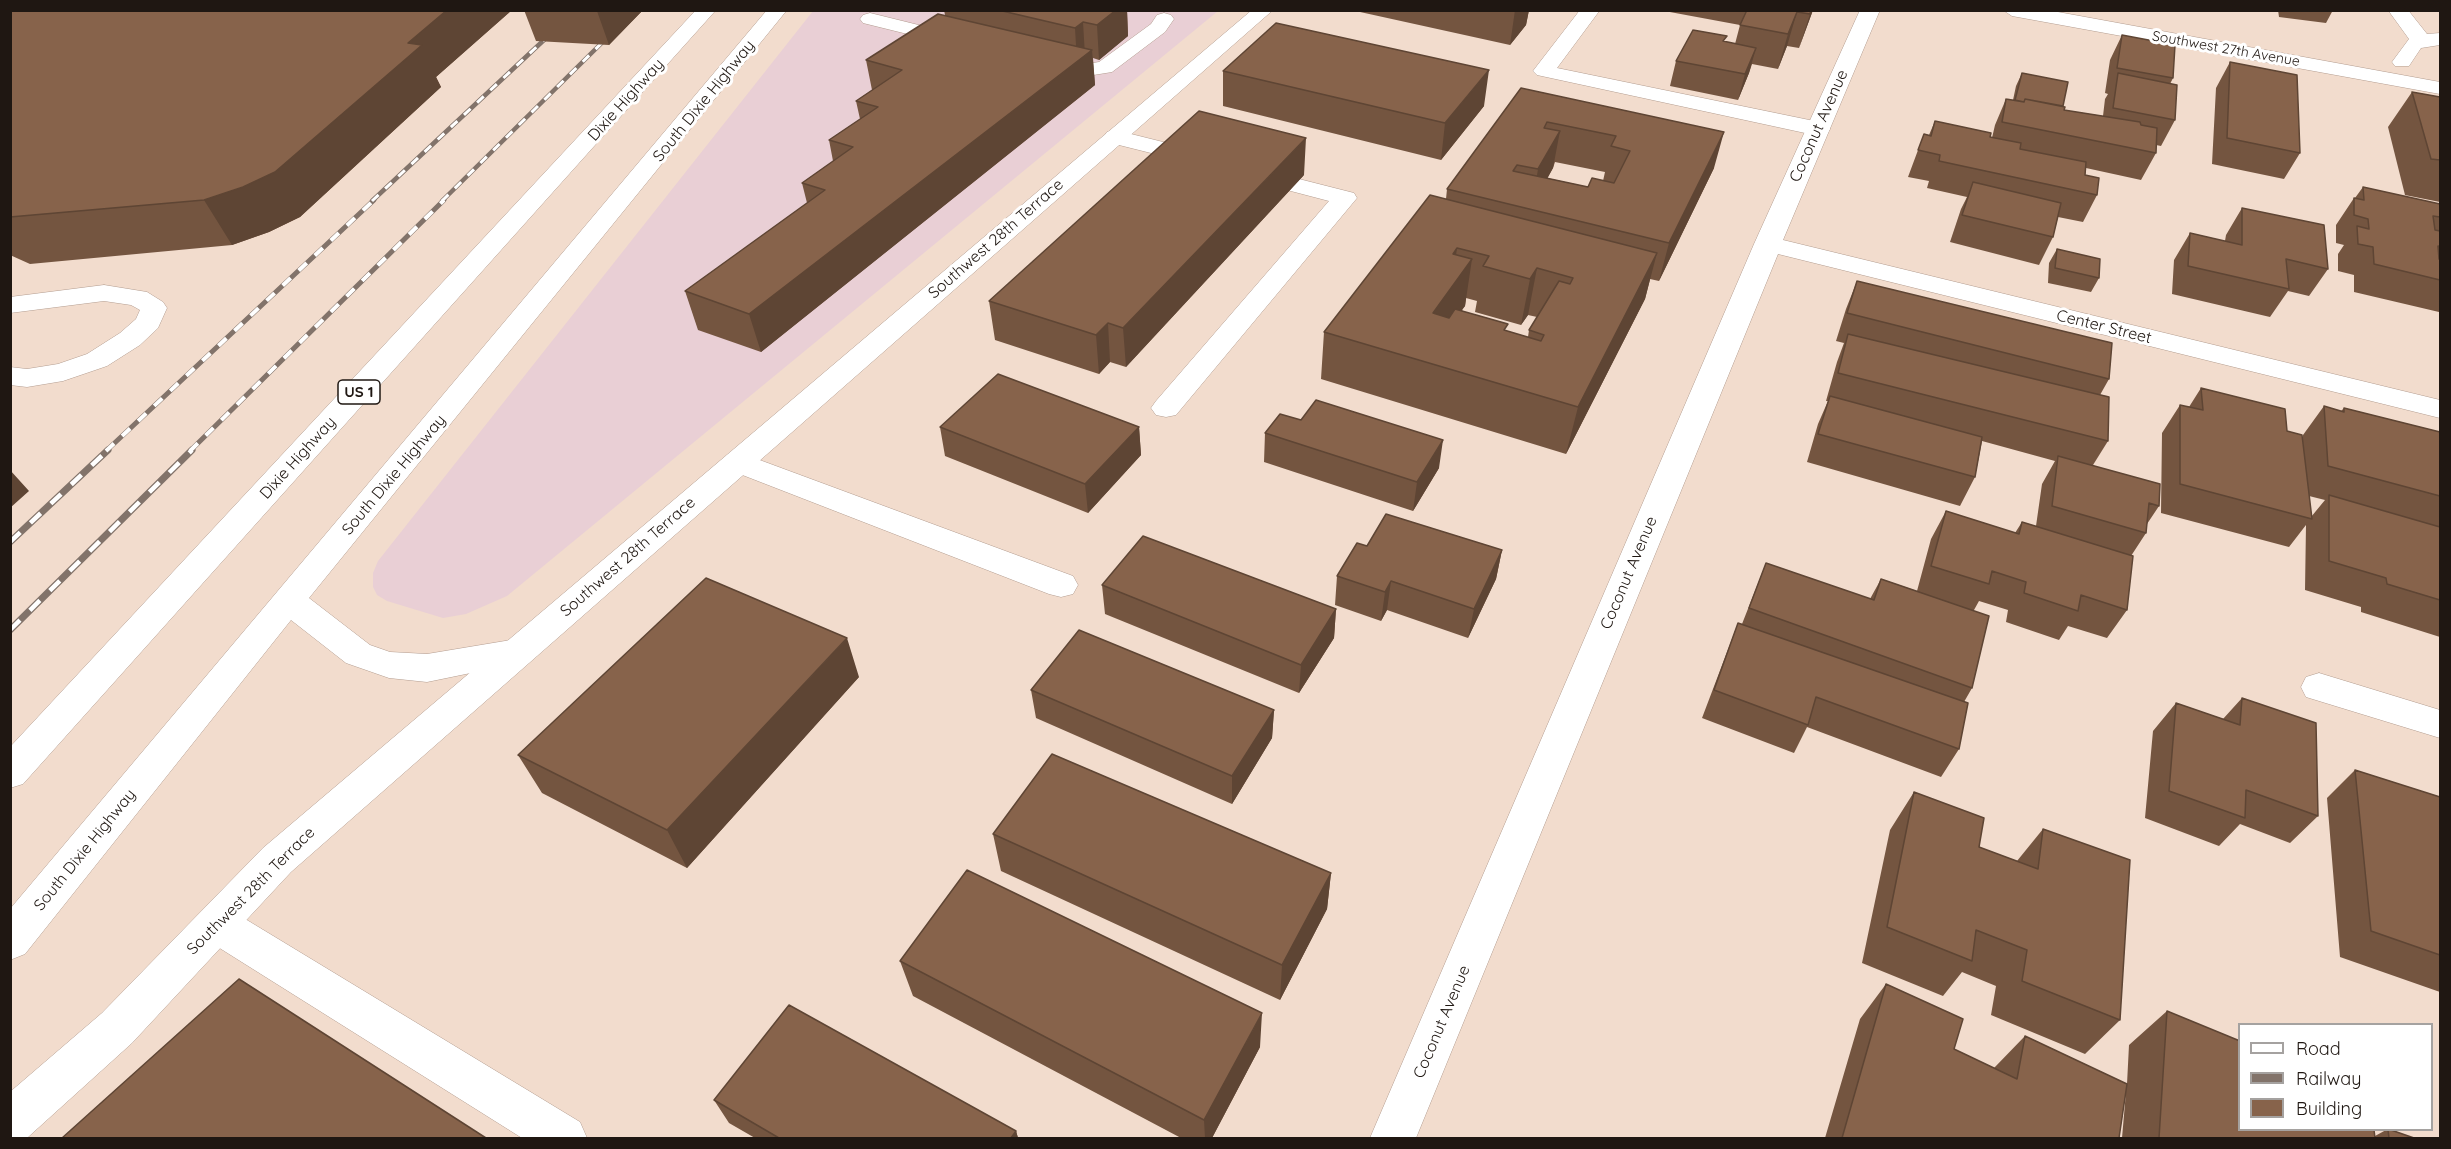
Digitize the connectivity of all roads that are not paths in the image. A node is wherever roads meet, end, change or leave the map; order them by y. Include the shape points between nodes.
1 (707, 10) edge
2 (778, 10) edge
3 (1264, 10) edge
4 (1591, 10) edge
5 (1870, 10) edge
6 (2012, 10) edge
7 (2106, 10) edge
8 (2397, 10) edge
9 (870, 19) dead end
10 (1164, 19) dead end
11 (2431, 40) edge
12 (970, 44) edge
13 (1026, 58) edge
14 (2402, 62) junction
15 (2440, 69) edge
16 (2440, 88) edge
17 (1819, 129) junction
18 (1115, 137) junction
19 (1191, 156) edge
20 (1295, 185) edge
21 (1767, 244) junction
22 (10, 305) edge
23 (10, 376) edge
24 (1166, 408) dead end
25 (2440, 409) edge
26 (738, 462) junction
27 (1061, 585) dead end
28 (288, 600) junction
29 (517, 652) junction
30 (2319, 687) dead end
31 (2440, 724) edge
32 (10, 773) edge
33 (217, 924) junction
34 (10, 941) edge
35 (10, 1124) edge
36 (564, 1138) edge
37 (1393, 1138) edge

1 - 32 main road, Dixie Highway / US 1
2 - 28 main road, South Dixie Highway
3 - 18 main road, Southwest 28th Terrace
4 - 17 main road via 1544,71
5 - 17 main road, Coconut Avenue
6 - 16 main road, Southwest 27th Avenue
7 - 14 main road, Southwest 27th Avenue
8 - 11 main road
9 - 12 main road
10 - 13 main road via 1158,28 1105,68 1081,71
11 - 14 main road via 2414,44
14 - 15 main road, Southwest 27th Avenue
17 - 21 main road, Coconut Avenue
18 - 19 main road
18 - 26 main road, Southwest 28th Terrace
20 - 24 main road via 1345,198
21 - 25 main road, Center Street
21 - 37 main road, Coconut Avenue
22 - 23 main road via 104,293 138,298 154,308 148,322 130,339 97,360 63,372 27,378
26 - 27 main road
26 - 29 main road, Southwest 28th Terrace
28 - 29 main road via 358,654 389,665 428,668
28 - 34 main road, South Dixie Highway
29 - 33 main road, Southwest 28th Terrace via 277,860
30 - 31 main road
33 - 35 main road, Southwest 28th Terrace via 117,1028
33 - 36 main road

